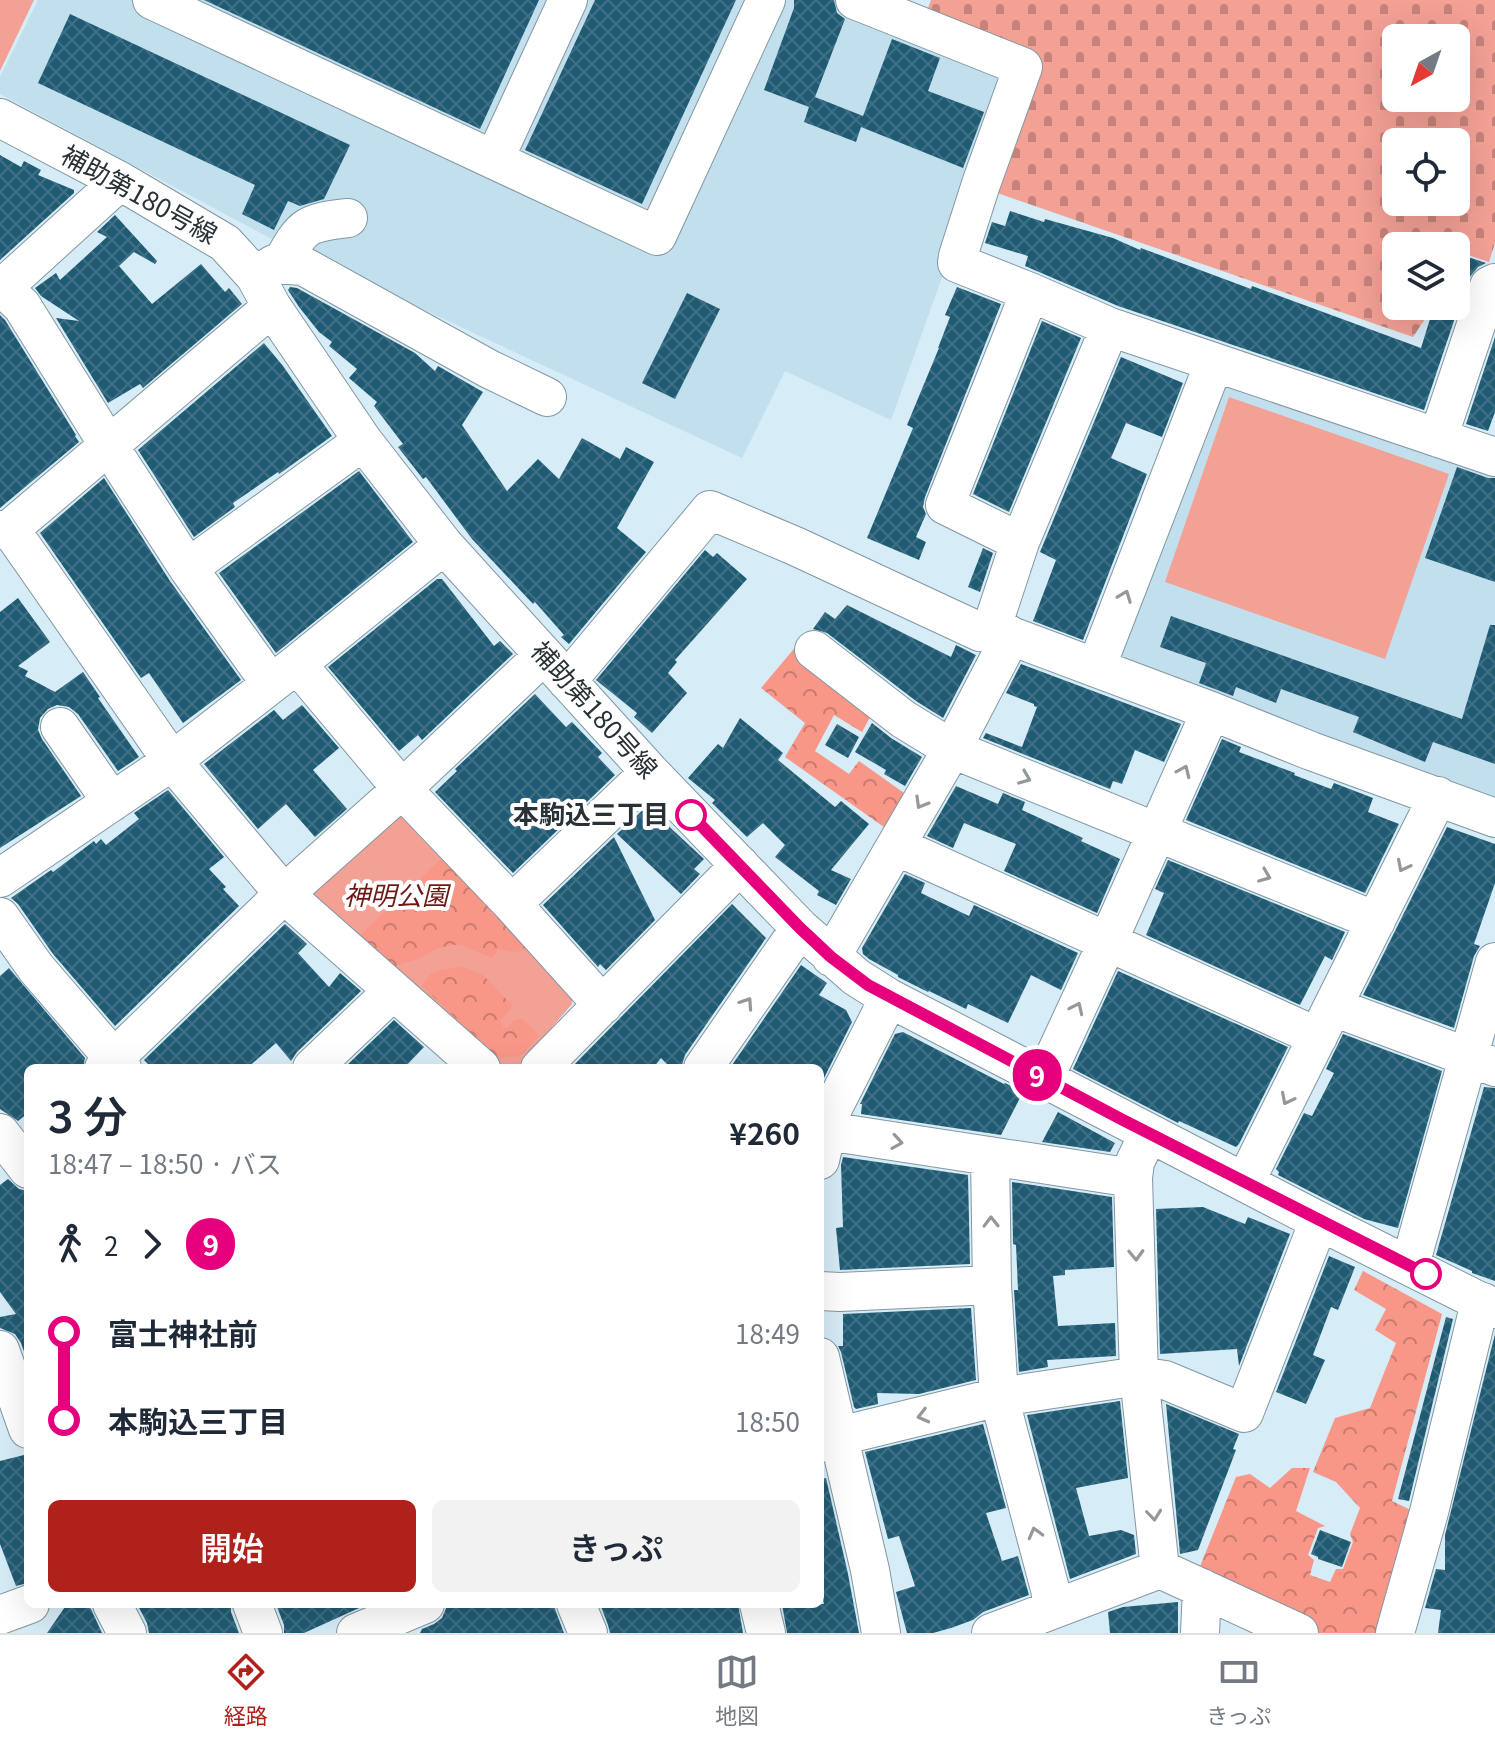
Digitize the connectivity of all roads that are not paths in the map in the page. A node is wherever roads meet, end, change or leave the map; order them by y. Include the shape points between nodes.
1 (152, 0) edge
2 (568, 0) edge
3 (766, 0) edge
4 (855, 0) edge
5 (0, 118) edge
6 (494, 160) junction
7 (120, 181) junction
8 (348, 218) dead end
9 (270, 282) junction
10 (1495, 283) edge
11 (1, 287) edge
12 (1030, 292) junction
13 (1110, 327) junction
14 (1214, 363) junction
15 (547, 397) dead end
16 (1438, 438) junction
17 (363, 441) junction
18 (109, 446) junction
19 (1495, 457) edge
20 (5, 530) edge
21 (1020, 542) junction
22 (444, 545) junction
23 (188, 568) junction
24 (1002, 630) junction
25 (814, 650) dead end
26 (556, 668) junction
27 (1096, 668) junction
28 (284, 674) junction
29 (1211, 711) junction
30 (60, 727) dead end
31 (952, 749) junction
32 (172, 761) junction
33 (650, 772) junction
34 (402, 789) junction
35 (1438, 796) junction
36 (112, 802) junction
37 (1495, 818) edge
38 (1156, 832) junction
39 (896, 846) junction
40 (740, 865) junction
41 (0, 878) edge
42 (284, 894) junction
43 (512, 904) junction
44 (0, 917) edge
45 (1376, 921) junction
46 (800, 928) junction
47 (1108, 941) junction
48 (831, 957) junction
49 (1495, 962) edge
50 (393, 991) junction
51 (889, 998) junction
52 (603, 1005) junction
53 (1325, 1022) junction
54 (1481, 1062) edge
55 (112, 1064) edge
56 (114, 1064) edge
57 (316, 1064) edge
58 (476, 1064) edge
59 (544, 1064) edge
60 (706, 1064) edge
61 (1044, 1079) junction
62 (1149, 1133) junction
63 (824, 1134) edge
64 (824, 1140) edge
65 (990, 1156) junction
66 (1133, 1178) junction
67 (1245, 1182) junction
68 (1319, 1221) junction
69 (1410, 1265) junction
70 (992, 1285) junction
71 (824, 1291) edge
72 (1489, 1306) edge
73 (0, 1350) edge
74 (1139, 1376) junction
75 (824, 1394) edge
76 (999, 1397) junction
77 (24, 1418) edge
78 (24, 1430) edge
79 (0, 1437) edge
80 (829, 1440) edge
81 (1160, 1569) junction
82 (1202, 1588) junction
83 (24, 1606) edge
84 (114, 1608) edge
85 (254, 1608) edge
86 (578, 1608) edge
87 (760, 1608) edge
88 (1053, 1609) junction
89 (404, 1614) edge
90 (0, 1615) edge
91 (127, 1633) edge
92 (263, 1633) edge
93 (356, 1633) edge
94 (588, 1633) edge
95 (766, 1633) edge
96 (881, 1633) edge
97 (991, 1633) edge
98 (1200, 1633) edge
99 (1299, 1633) edge
100 (1395, 1633) edge

1 - 6 street
2 - 6 street
3 - 6 street via 657,236
4 - 12 street via 1023,67 957,263
5 - 7 street, 補助第180号線
7 - 9 street, 補助第180号線 via 225,243
7 - 11 street
8 - 9 street via 310,225 298,235
9 - 15 street via 303,266
9 - 17 street, 補助第180号線
9 - 18 street
10 - 16 street via 1489,286
11 - 18 street via 22,306
12 - 13 street
12 - 21 street via 945,505
13 - 14 street
13 - 21 street
14 - 16 street
27 -> 14 street
16 - 19 street
17 - 22 street, 補助第180号線
17 - 23 street
18 - 20 street
18 - 23 street
20 - 32 street
21 - 24 street
22 - 26 street, 補助第180号線
22 - 28 street
23 - 28 street
24 - 26 street via 980,632 710,510 681,547
24 - 27 street
24 - 31 street
25 - 31 street via 903,719
26 - 33 street, 補助第180号線
26 - 34 street
27 - 29 street
28 - 32 street
28 - 34 street
29 - 35 street
38 -> 29 street
30 - 36 street
31 -> 38 street
31 -> 39 street
32 - 36 street
32 - 42 street
33 - 40 street, 補助第180号線
33 - 43 street
34 - 42 street
34 - 43 street
35 - 37 street
35 -> 45 street
36 - 41 street
38 -> 45 street
38 - 47 street
39 - 47 street
39 - 48 street
40 - 46 street, 補助第180号線
40 - 52 street
42 - 50 street
42 - 56 street
43 - 52 street
44 - 55 street
45 - 53 street
46 - 48 street, 補助第180号線
60 -> 46 street
47 - 53 street
61 -> 47 street
48 - 51 street, 補助第180号線
49 - 54 street
50 - 57 street
50 - 58 street
51 - 61 street, 補助第180号線
51 - 63 street
52 - 59 street
53 - 54 street
53 -> 67 street
54 - 69 street
61 - 62 street, 補助第180号線
62 - 66 street
62 - 67 street, 補助第180号線
64 -> 65 street
65 - 66 street
70 -> 65 street
66 -> 74 street
67 - 68 street, 補助第180号線
68 - 69 street, 補助第180号線
68 - 74 street via 1244,1413 1165,1380
69 - 72 street, 補助第180号線
70 - 71 street
70 - 76 street
72 - 100 street via 1476,1319
73 - 77 street
74 - 76 street
74 -> 81 street
75 - 80 street
76 -> 80 street
88 -> 76 street
78 - 79 street
80 - 96 street via 870,1570
81 - 82 street
81 - 88 street
82 - 98 street
82 - 99 street
83 - 90 street
84 - 91 street
85 - 92 street
86 - 94 street
87 - 95 street
88 - 97 street
89 - 93 street

